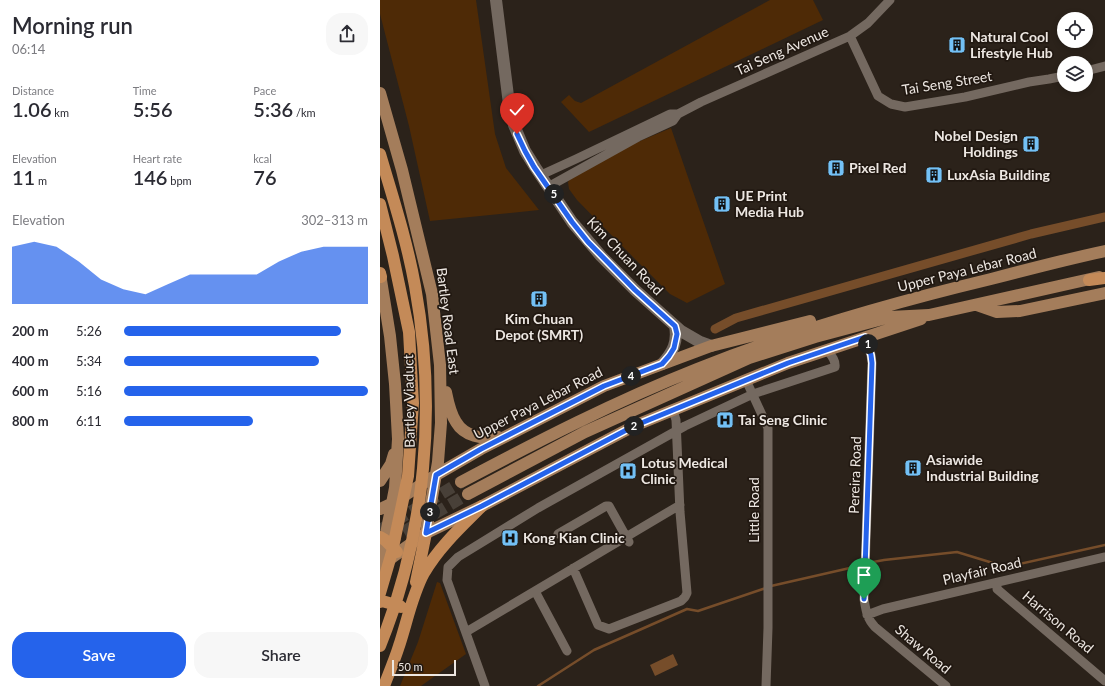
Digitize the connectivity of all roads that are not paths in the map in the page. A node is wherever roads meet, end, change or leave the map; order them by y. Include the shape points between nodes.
1 (496, 0) edge
2 (890, 0) edge
3 (850, 36) junction
4 (1105, 66) edge
5 (1093, 69) edge
6 (1057, 77) edge
7 (380, 93) edge
8 (678, 114) junction
9 (380, 154) edge
10 (541, 175) junction
11 (548, 187) junction
12 (380, 204) edge
13 (1105, 251) edge
14 (380, 275) edge
15 (1105, 277) edge
16 (1089, 280) joint
17 (1105, 293) edge
18 (976, 305) junction
19 (929, 315) junction
20 (837, 320) junction
21 (675, 326) junction
22 (865, 337) junction
23 (712, 346) junction
24 (827, 350) junction
25 (662, 364) junction
26 (440, 366) junction
27 (746, 380) junction
28 (753, 394) junction
29 (673, 410) junction
30 (517, 430) junction
31 (676, 431) junction
32 (398, 439) junction
33 (436, 475) junction
34 (380, 481) edge
35 (461, 482) tunnel mouth
36 (468, 494) tunnel mouth
37 (393, 503) junction
38 (482, 506) junction
39 (680, 506) junction
40 (380, 509) edge
41 (426, 533) junction
42 (558, 534) dead end
43 (382, 539) edge
44 (628, 539) junction
45 (398, 553) junction
46 (1105, 557) edge
47 (380, 565) edge
48 (573, 568) junction
49 (997, 583) junction
50 (535, 591) junction
51 (380, 593) edge
52 (380, 602) edge
53 (412, 604) junction
54 (867, 615) junction
55 (403, 632) junction
56 (466, 632) junction
57 (380, 646) edge
58 (567, 651) dead end
59 (1105, 681) edge
60 (384, 686) edge
61 (485, 686) edge
62 (766, 686) edge
63 (946, 686) edge

1 - 10 main road, Kim Chuan Road via 514,125 525,151
2 - 3 street, Tai Seng Avenue via 868,23
3 - 6 street, Tai Seng Street via 878,96 891,104 905,107
3 - 8 street, Tai Seng Avenue
4 - 5 street
7 - 26 main road, Bartley Road East via 429,279
8 - 10 street, Tai Seng Avenue via 670,114
8 - 11 street, Tai Seng Avenue via 673,121 638,137
9 - 57 highway, Bartley Viaduct via 415,285 423,346 426,403 424,462 414,531 398,596
10 - 11 main road, Kim Chuan Road
11 - 21 main road, Kim Chuan Road via 588,242
12 - 51 highway, Bartley Viaduct via 409,332 413,403 408,476 392,552
13 - 20 main road, Upper Paya Lebar Road
14 - 32 main road via 390,336
15 - 16 highway
16 - 18 main road, Upper Paya Lebar Road
17 - 18 main road via 1020,311 997,312
18 - 19 main road, Upper Paya Lebar Road
19 - 22 main road, Upper Paya Lebar Road via 913,323
19 - 36 main road, Upper Paya Lebar Road via 890,317 749,358 585,432
20 - 23 main road, Upper Paya Lebar Road via 826,318 808,321
20 - 35 main road, Upper Paya Lebar Road via 698,368 629,397
21 - 23 main road, Kim Chuan Road via 690,337
21 - 25 main road via 677,334 674,348
22 - 24 main road, Upper Paya Lebar Road
22 - 54 street, Pereira Road via 872,363 864,599
23 - 25 main road, Upper Paya Lebar Road
24 - 27 main road, Upper Paya Lebar Road
24 - 28 street via 834,359 835,367
25 - 30 main road, Upper Paya Lebar Road via 604,386
26 - 30 main road via 449,406 461,428 481,439 506,435
26 - 33 main road, Bartley Road East via 442,423
27 - 28 street, Little Road
27 - 29 main road, Upper Paya Lebar Road
28 - 31 street
28 - 62 street, Little Road via 768,428
29 - 31 street
29 - 38 main road, Upper Paya Lebar Road via 634,426
30 - 33 main road, Upper Paya Lebar Road
31 - 39 street
31 - 56 street via 458,556 448,567 447,580
32 - 34 main road via 391,464
32 - 37 main road
33 - 37 main road, Upper Paya Lebar Road
33 - 41 main road, Bartley Road East
37 - 40 main road, Upper Paya Lebar Road
37 - 43 main road
38 - 41 main road, Upper Paya Lebar Road
38 - 53 highway via 458,530 424,573
39 - 44 street
39 - 48 street via 687,592 681,601 609,629 603,628 598,625
41 - 45 main road, Upper Paya Lebar Road
41 - 53 highway
42 - 44 street via 609,506
43 - 45 highway
43 - 47 main road
44 - 48 street
45 - 47 main road, Upper Paya Lebar Road
45 - 53 highway via 408,576
46 - 49 street, Playfair Road
48 - 50 street
49 - 54 street, Playfair Road via 883,609
49 - 59 street, Harrison Road via 997,589
50 - 56 street
50 - 58 street
52 - 55 highway via 400,606
53 - 55 highway
54 - 63 street, Shaw Road via 869,622
55 - 60 highway
56 - 61 street

